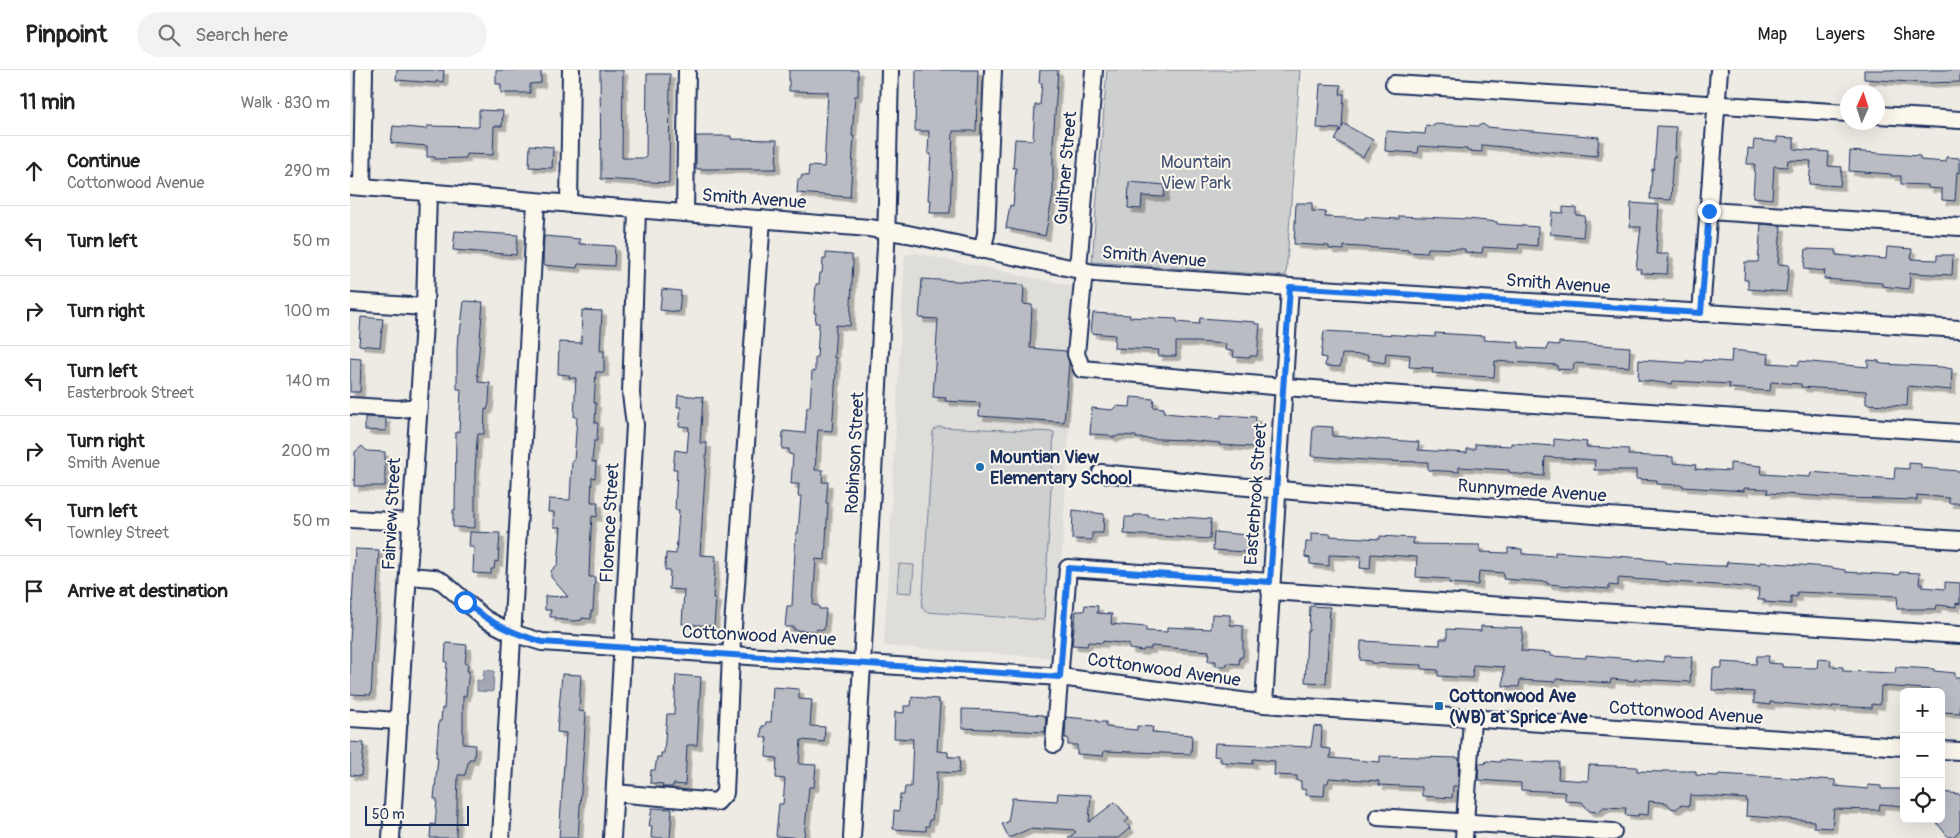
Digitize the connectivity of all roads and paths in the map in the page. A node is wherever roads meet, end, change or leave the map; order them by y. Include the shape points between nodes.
1 (364, 70) edge
2 (571, 70) edge
3 (686, 70) edge
4 (890, 70) edge
5 (993, 70) edge
6 (1094, 70) edge
7 (1719, 70) edge
8 (1394, 84) dead end
9 (1716, 104) junction
10 (1840, 112) edge
11 (1885, 115) edge
12 (1960, 120) edge
13 (356, 186) edge
14 (428, 192) junction
15 (536, 202) junction
16 (569, 204) junction
17 (637, 210) junction
18 (1709, 211) junction
19 (685, 213) junction
20 (762, 219) junction
21 (1960, 227) edge
22 (887, 231) junction
23 (982, 250) junction
24 (1081, 270) junction
25 (1290, 287) junction
26 (350, 302) edge
27 (425, 307) junction
28 (1701, 313) junction
29 (1960, 330) edge
30 (1284, 387) junction
31 (350, 406) edge
32 (419, 407) junction
33 (1960, 433) edge
34 (1101, 473) dead end
35 (1276, 490) junction
36 (350, 518) edge
37 (412, 522) junction
38 (1960, 540) edge
39 (409, 576) junction
40 (1270, 587) junction
41 (512, 633) junction
42 (1960, 635) edge
43 (624, 648) junction
44 (731, 655) junction
45 (862, 662) junction
46 (1060, 677) junction
47 (1264, 704) junction
48 (350, 718) edge
49 (1472, 720) junction
50 (399, 721) junction
51 (1054, 744) dead end
52 (1900, 747) edge
53 (1945, 750) edge
54 (1960, 751) edge
55 (615, 793) junction
56 (1378, 817) dead end
57 (1465, 830) edge
58 (1613, 832) dead end
59 (390, 838) edge
60 (501, 838) edge
61 (612, 838) edge
62 (852, 838) edge

1 - 13 street
2 - 16 street
3 - 19 street
4 - 22 street, Robinson Street
5 - 23 street via 986,234
6 - 24 street, Guiltner Street
7 - 9 street
8 - 9 street
9 - 10 street
9 - 18 street
11 - 12 street
13 - 14 street, Smith Avenue
14 - 15 street, Smith Avenue
14 - 27 street, Fairview Street
15 - 16 street, Smith Avenue
15 - 41 street
16 - 17 street, Smith Avenue
17 - 19 street, Smith Avenue
17 - 43 street, Florence Street via 631,394 635,425
18 - 21 street
18 - 28 street
19 - 20 street, Smith Avenue
20 - 22 street, Smith Avenue
20 - 44 street
22 - 23 street, Smith Avenue
22 - 45 street, Robinson Street
23 - 24 street, Smith Avenue
24 - 25 street, Smith Avenue
24 - 30 street, Guiltner Street via 1076,354 1082,370
25 - 28 street, Smith Avenue
25 - 30 street, Easterbrook Street
26 - 27 street
27 - 32 street, Fairview Street
28 - 29 street, Smith Avenue
30 - 33 street
30 - 35 street, Easterbrook Street
31 - 32 street
32 - 37 street, Fairview Street
34 - 35 street, Runnymede Avenue
35 - 38 street, Runnymede Avenue via 1521,511
35 - 40 street, Easterbrook Street
36 - 37 street
37 - 39 street, Fairview Street
39 - 41 street, Cottonwood Avenue via 443,582 485,619
39 - 50 street, Fairview Street
40 - 42 street
40 - 46 street via 1068,568
40 - 47 street, Easterbrook Street
41 - 43 street, Cottonwood Avenue via 542,642
41 - 60 street
43 - 44 street, Cottonwood Avenue
43 - 55 street, Florence Street
44 - 45 street, Cottonwood Avenue
44 - 55 street via 725,793 717,802
45 - 46 street, Cottonwood Avenue
45 - 62 street, Robinson Street
46 - 47 street, Cottonwood Avenue
46 - 51 street
47 - 49 street, Cottonwood Avenue
48 - 50 street
49 - 52 street, Cottonwood Avenue
49 - 57 street
50 - 59 street, Fairview Street
53 - 54 street
55 - 61 street, Florence Street
56 - 57 street
57 - 58 street

